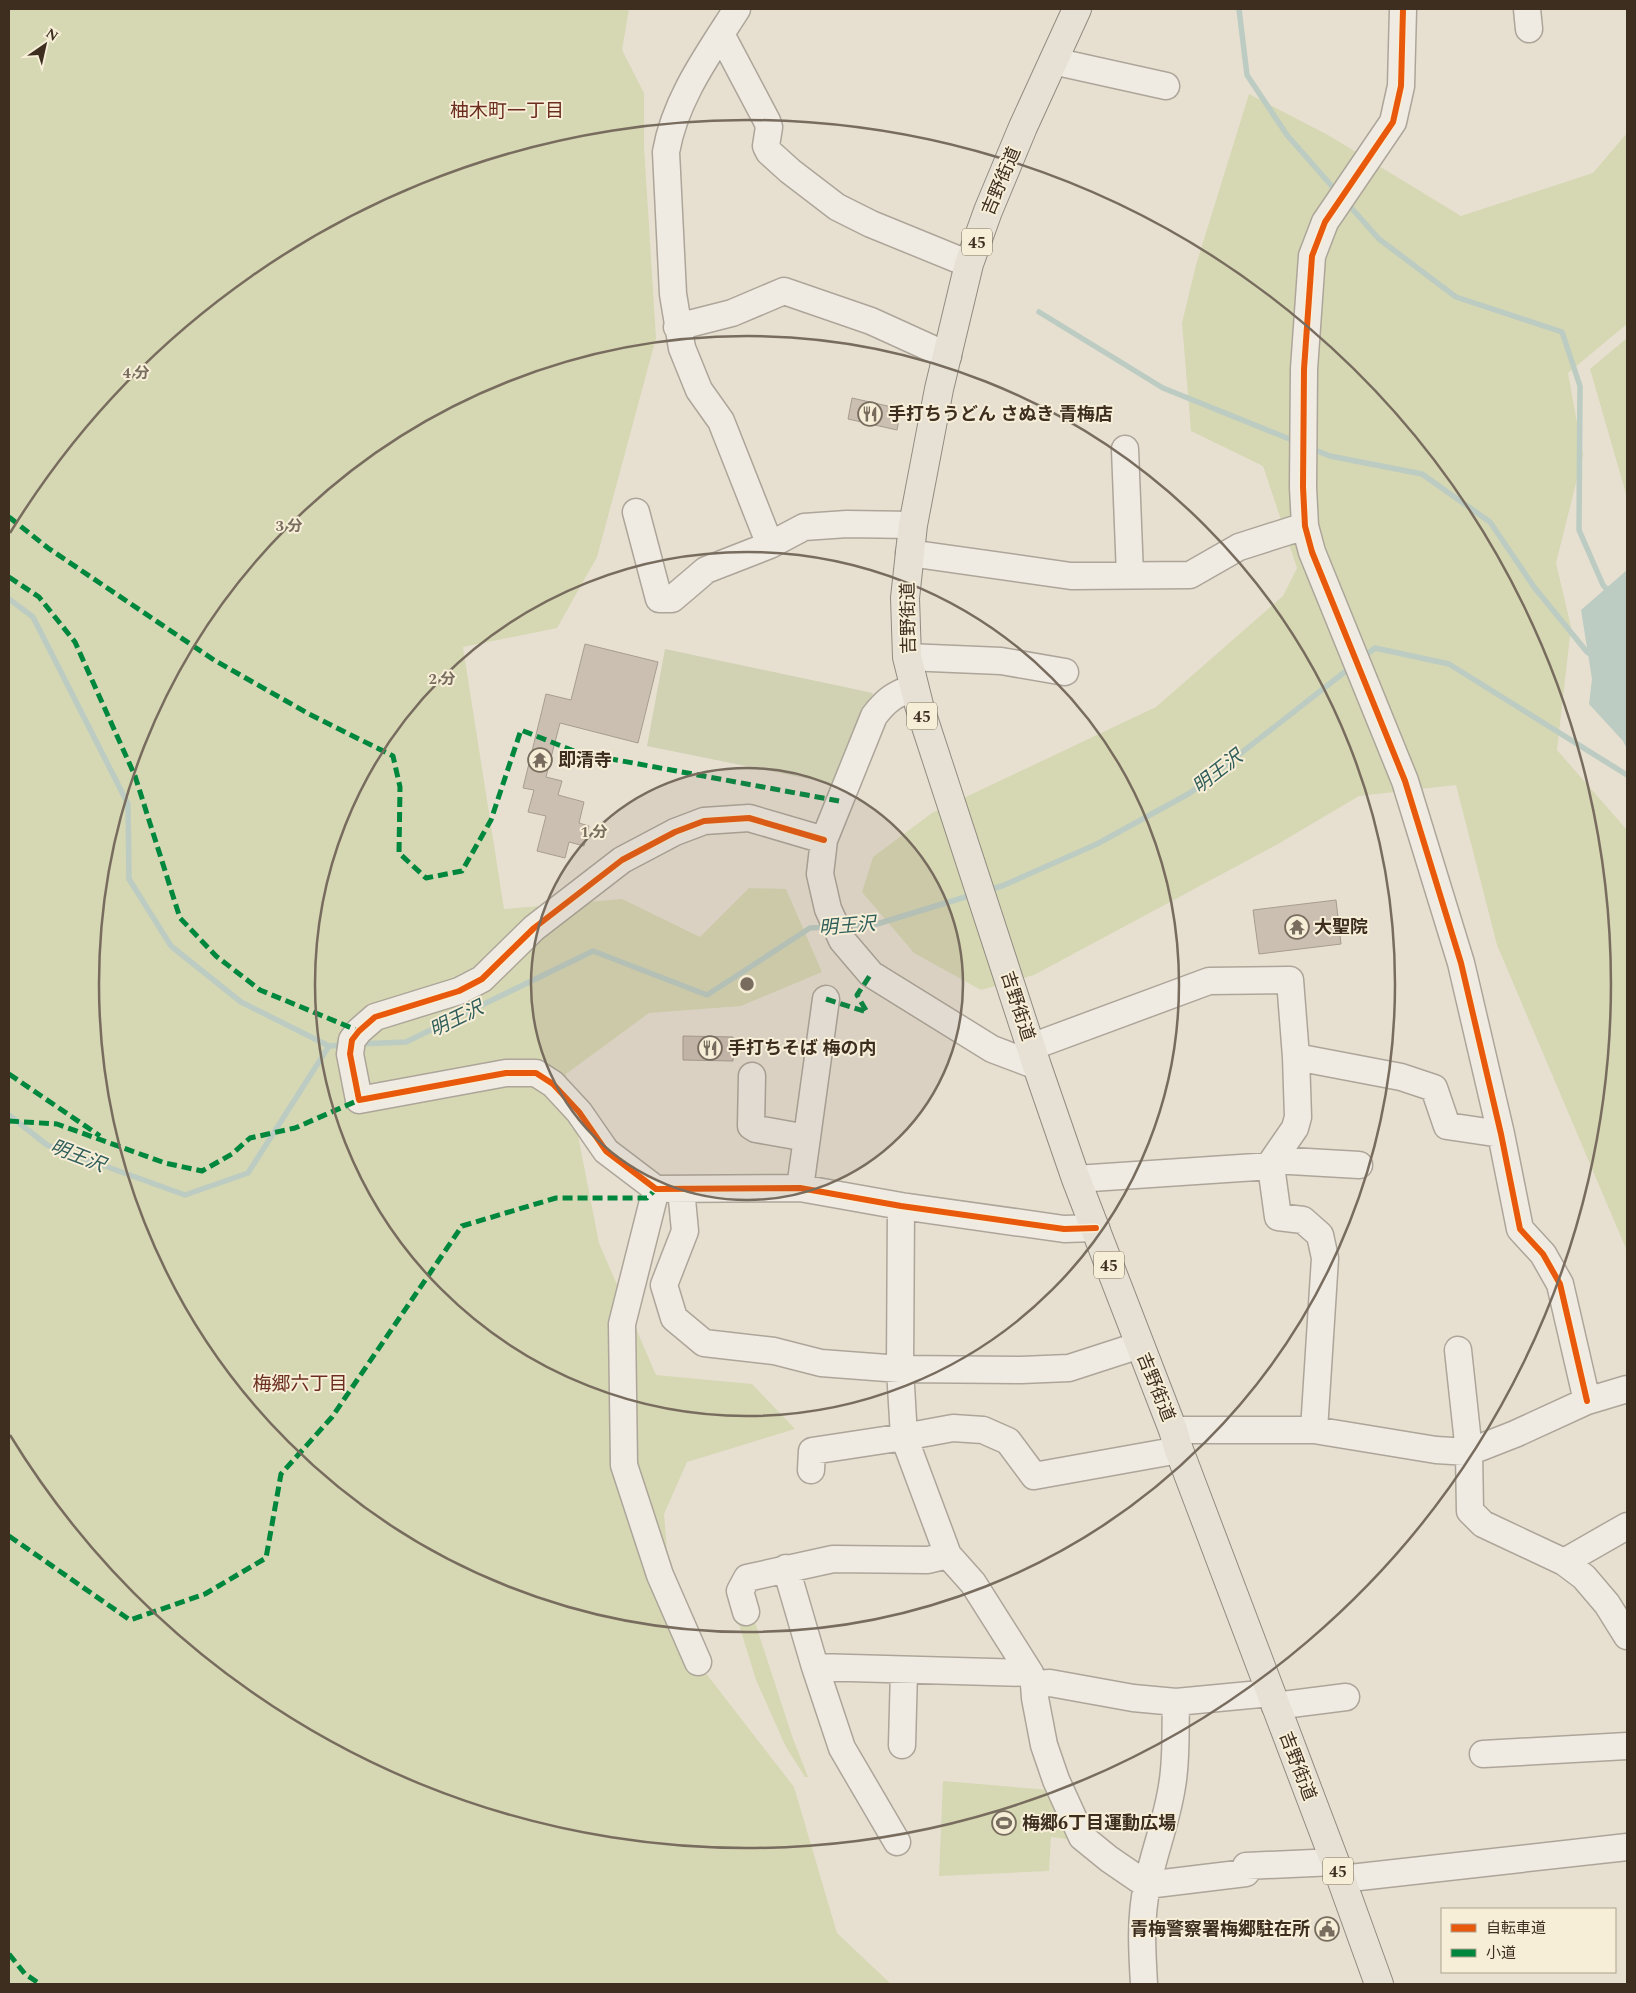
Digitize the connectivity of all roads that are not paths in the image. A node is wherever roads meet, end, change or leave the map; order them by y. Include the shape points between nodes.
1 (737, 9) edge
2 (1077, 9) edge
3 (1403, 9) edge
4 (722, 34) junction
5 (1053, 61) junction
6 (1166, 86) dead end
7 (969, 264) junction
8 (677, 327) junction
9 (948, 356) junction
10 (1125, 449) dead end
11 (636, 512) dead end
12 (914, 525) junction
13 (1305, 526) junction
14 (770, 545) junction
15 (909, 554) junction
16 (1130, 575) junction
17 (907, 657) junction
18 (1065, 672) dead end
19 (914, 688) junction
20 (824, 840) junction
21 (826, 999) dead end
22 (1034, 1056) junction
23 (1296, 1057) junction
24 (752, 1076) dead end
25 (1501, 1134) junction
26 (807, 1138) junction
27 (1272, 1163) junction
28 (1359, 1165) dead end
29 (1076, 1179) junction
30 (668, 1188) junction
31 (800, 1188) junction
32 (901, 1206) junction
33 (1096, 1228) junction
34 (1140, 1345) junction
35 (1458, 1350) dead end
36 (900, 1368) junction
37 (1627, 1389) edge
38 (1587, 1401) junction
39 (1314, 1430) junction
40 (904, 1437) junction
41 (1176, 1440) junction
42 (1469, 1452) junction
43 (811, 1470) dead end
44 (1627, 1526) edge
45 (948, 1555) junction
46 (1564, 1562) junction
47 (786, 1568) junction
48 (746, 1612) dead end
49 (1627, 1636) edge
50 (698, 1662) dead end
51 (815, 1667) junction
52 (904, 1671) junction
53 (1032, 1678) junction
54 (1346, 1697) dead end
55 (1273, 1700) junction
56 (1176, 1702) junction
57 (902, 1745) dead end
58 (1627, 1746) edge
59 (1483, 1754) dead end
60 (897, 1842) dead end
61 (1627, 1847) edge
62 (1338, 1871) junction
63 (1147, 1885) junction
64 (1144, 1984) edge
65 (1379, 1984) edge

1 - 4 street
2 - 5 main road, 吉野街道 / 45
3 - 13 street via 1401,86 1393,122 1325,222 1312,256 1304,369
4 - 7 street via 767,121 766,146 769,152 837,207
4 - 8 street via 685,94 668,144 669,232
5 - 6 street
5 - 7 main road, 吉野街道 / 45 via 988,211
7 - 9 main road, 吉野街道 / 45
8 - 9 street via 732,313 784,291 871,321
8 - 14 street via 699,390 721,421
9 - 12 main road, 吉野街道 / 45
10 - 16 street
11 - 14 street via 659,599 672,599 706,570
12 - 14 street via 847,524 804,528
12 - 15 main road, 吉野街道 / 45
13 - 16 street via 1239,548 1190,575
13 - 25 street via 1312,552 1405,781 1462,963
15 - 16 street via 1071,576
15 - 17 main road, 吉野街道 / 45 via 905,598
17 - 18 street via 1000,661
17 - 19 main road, 吉野街道 / 45
19 - 20 street via 885,702 874,716
19 - 22 main road, 吉野街道 / 45
20 - 22 street via 820,874 828,909 842,940 871,974 992,1049
20 - 30 street via 749,818 704,821 675,832 622,860 534,928 482,979 460,991 375,1018 352,1040 350,1054 358,1100 506,1073 536,1073 553,1084 579,1112 606,1152
21 - 26 street
22 - 23 street via 1209,981 1290,980
22 - 29 main road, 吉野街道 / 45
23 - 25 street via 1401,1077 1434,1088 1447,1126
23 - 27 street via 1298,1117 1295,1128
24 - 26 street via 751,1126
25 - 38 street via 1520,1229 1542,1254 1560,1284
26 - 31 street
27 - 28 street
27 - 29 street
27 - 39 street via 1278,1216 1303,1220 1320,1235 1325,1258
29 - 33 main road, 吉野街道 / 45
30 - 31 street
30 - 36 street via 685,1231 664,1285 674,1318 704,1344 774,1351 821,1364
30 - 50 street via 622,1324 624,1465 660,1575
31 - 32 street
32 - 33 street via 1064,1229
32 - 36 street
33 - 34 main road, 吉野街道 / 45
34 - 36 street via 1069,1368
34 - 41 main road, 吉野街道 / 45
35 - 42 street
36 - 40 street
37 - 38 street
38 - 42 street
39 - 41 street
39 - 42 street via 1436,1450
40 - 41 street via 953,1428 983,1430 1008,1442 1034,1476
40 - 43 street via 812,1451
40 - 45 street
41 - 55 main road, 吉野街道 / 45
42 - 46 street via 1470,1511 1483,1524
44 - 46 street
45 - 47 street via 928,1560 833,1559
45 - 53 street via 973,1583
46 - 49 street via 1584,1577 1607,1604
47 - 48 street via 747,1578 740,1590
47 - 51 street
51 - 52 street
51 - 60 street via 842,1748
52 - 53 street
52 - 57 street
53 - 56 street via 1132,1698
53 - 63 street via 1044,1745 1082,1837
54 - 55 street
55 - 56 street
55 - 62 main road, 吉野街道 / 45
56 - 63 street via 1173,1783 1167,1817
58 - 59 street
61 - 62 street
62 - 63 street via 1246,1866 1246,1873
62 - 65 main road, 吉野街道 / 45
63 - 64 street via 1141,1944

